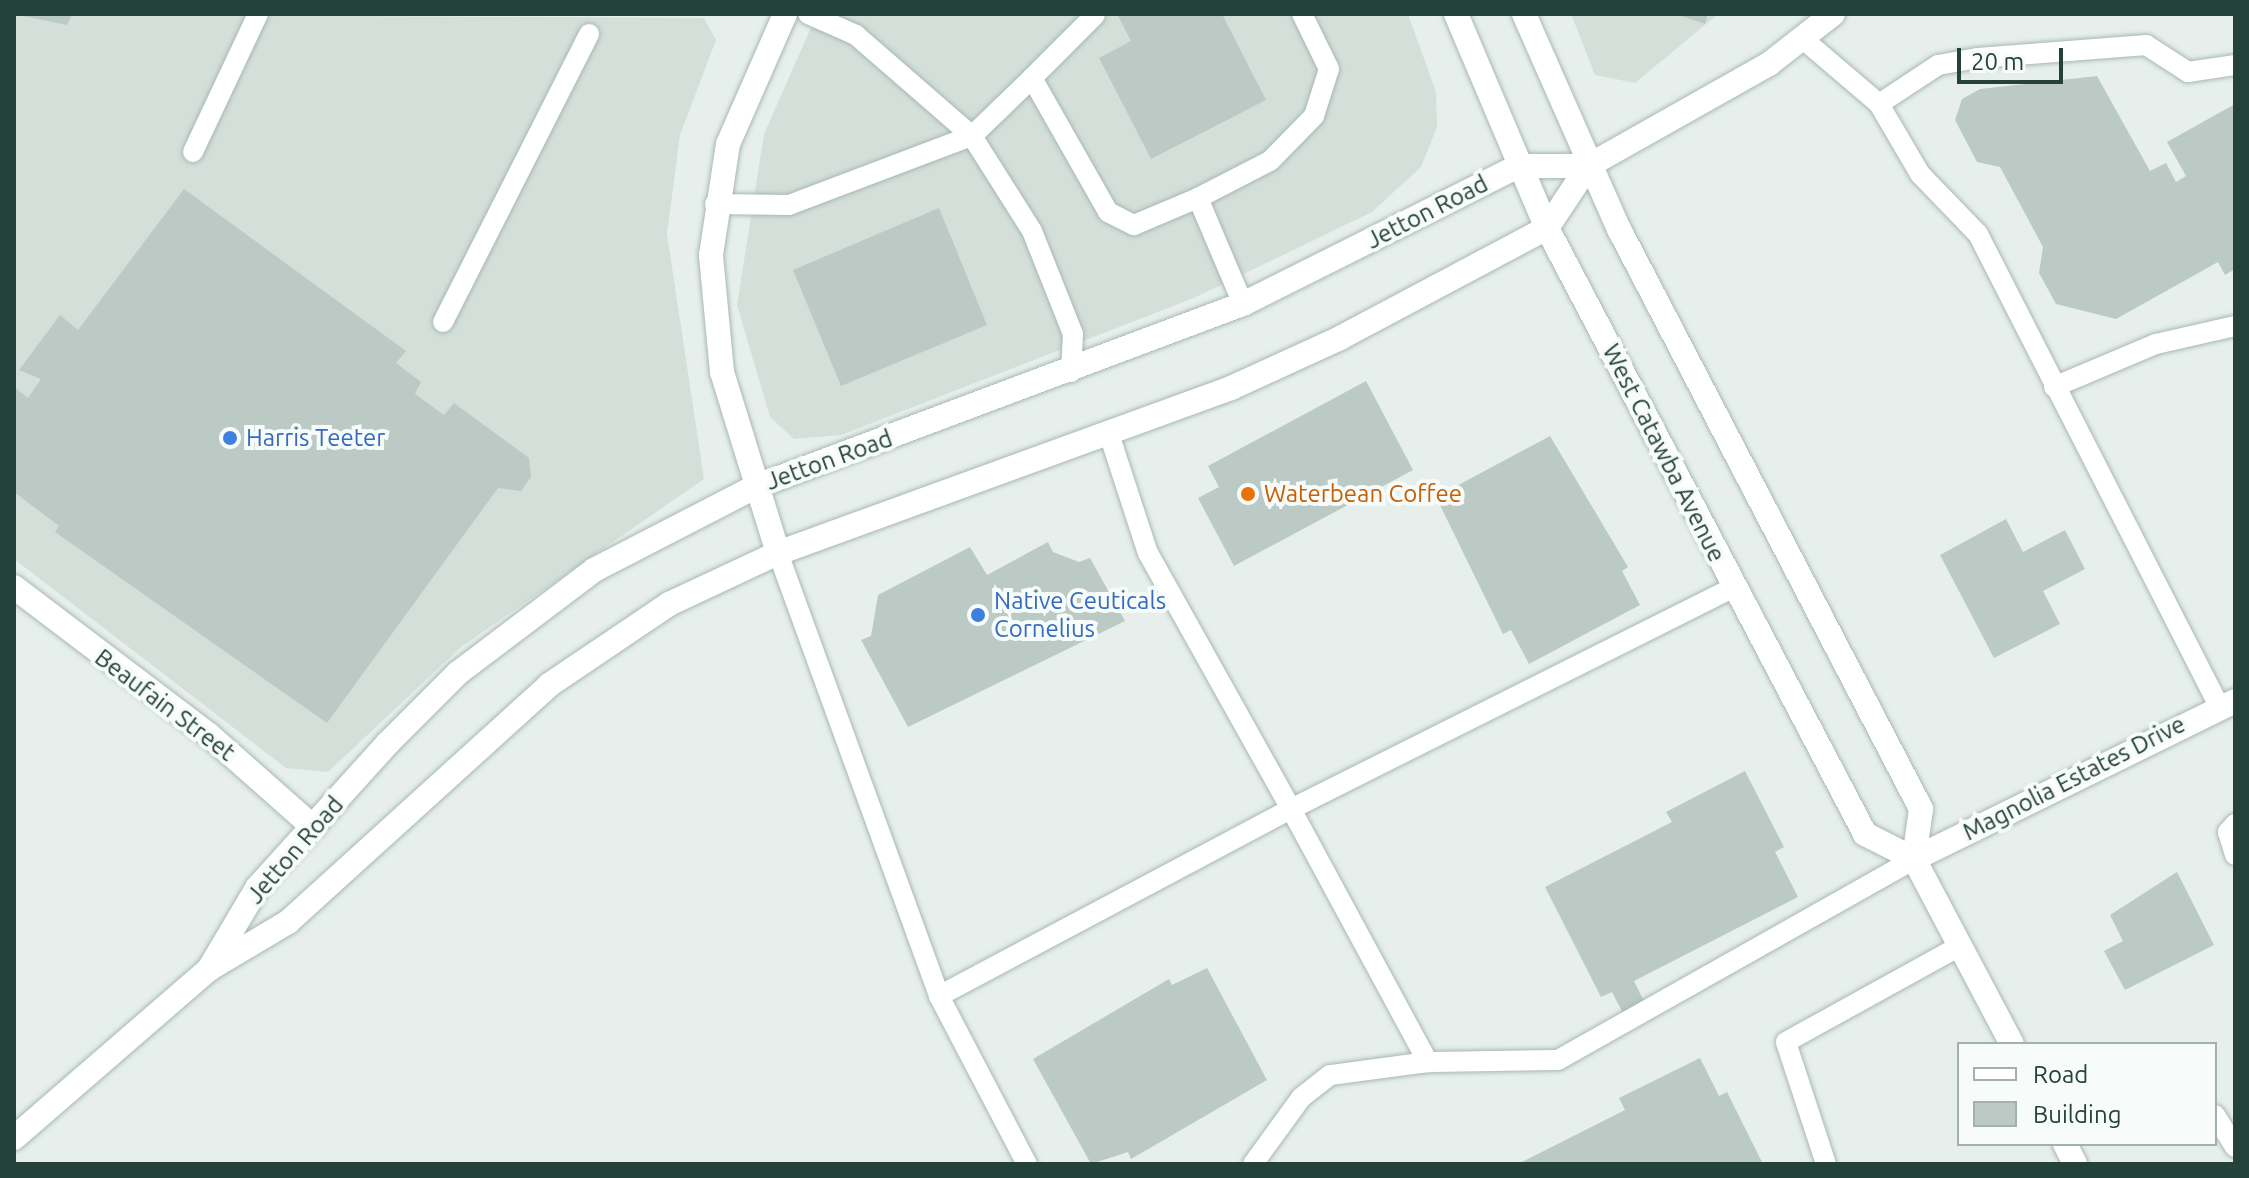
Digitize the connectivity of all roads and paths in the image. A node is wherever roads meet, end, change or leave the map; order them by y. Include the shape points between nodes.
1 (258, 14) edge
2 (785, 14) edge
3 (808, 14) edge
4 (1302, 14) edge
5 (1456, 14) edge
6 (1524, 14) edge
7 (1833, 14) edge
8 (1095, 15) edge
9 (589, 34) dead end
10 (1803, 39) junction
11 (2235, 65) edge
12 (1032, 78) junction
13 (1879, 104) junction
14 (972, 136) junction
15 (193, 152) dead end
16 (1519, 166) junction
17 (1588, 166) junction
18 (1198, 198) junction
19 (715, 204) junction
20 (1547, 228) junction
21 (1243, 304) junction
22 (443, 322) dead end
23 (2235, 326) edge
24 (1071, 372) junction
25 (2054, 387) junction
26 (1109, 434) junction
27 (755, 487) junction
28 (778, 553) junction
29 (14, 587) edge
30 (1734, 587) junction
31 (2227, 704) edge
32 (1291, 809) junction
33 (2235, 824) edge
34 (313, 827) junction
35 (2235, 855) edge
36 (1914, 859) junction
37 (1960, 946) junction
38 (209, 969) junction
39 (939, 996) junction
40 (2011, 1042) edge
41 (1428, 1062) junction
42 (2224, 1115) edge
43 (14, 1138) edge
44 (2066, 1146) edge
45 (2235, 1147) edge
46 (1027, 1164) edge
47 (1253, 1164) edge
48 (1826, 1164) edge
49 (2075, 1164) edge

1 - 15 lane
2 - 19 street via 739,114
3 - 14 lane via 856,35
4 - 18 lane via 1329,69 1314,116 1270,161
5 - 16 street, West Catawba Avenue
6 - 17 street
7 - 10 street, Jetton Road
8 - 12 lane
9 - 22 lane
10 - 13 lane
10 - 17 street, Jetton Road
11 - 13 lane via 2188,72 2146,45 1978,58 1938,65
12 - 14 lane
12 - 18 lane via 1108,212 1134,225
13 - 25 lane via 1920,174 1978,234
14 - 19 lane via 789,205
14 - 24 lane via 1032,231 1073,334
16 - 17 street, Jetton Road
16 - 20 street, West Catawba Avenue
16 - 21 street, Jetton Road
17 - 20 street, Jetton Road
17 - 36 street via 1921,809
18 - 21 lane
19 - 27 street via 711,307
20 - 26 street, Jetton Road via 1340,338
20 - 30 street, West Catawba Avenue
21 - 24 street, Jetton Road
23 - 25 lane via 2156,344
24 - 27 street, Jetton Road
25 - 31 lane
26 - 28 street, Jetton Road
26 - 32 lane via 1148,553
27 - 28 street
27 - 34 street, Jetton Road via 594,570 516,625 458,673
28 - 38 street, Jetton Road via 669,604 599,648 288,922
28 - 39 lane
29 - 34 street, Beaufain Street via 209,735
30 - 32 lane
30 - 36 street, West Catawba Avenue via 1865,834
31 - 36 street, Magnolia Estates Drive
32 - 39 lane
32 - 41 lane
33 - 35 lane via 2228,842
34 - 38 street, Jetton Road via 257,888
36 - 37 street
36 - 41 lane via 1558,1060
37 - 40 street
37 - 48 lane via 1786,1042
38 - 43 street, Jetton Road
39 - 46 lane
41 - 47 lane via 1330,1075 1301,1098
42 - 45 lane
44 - 49 street

